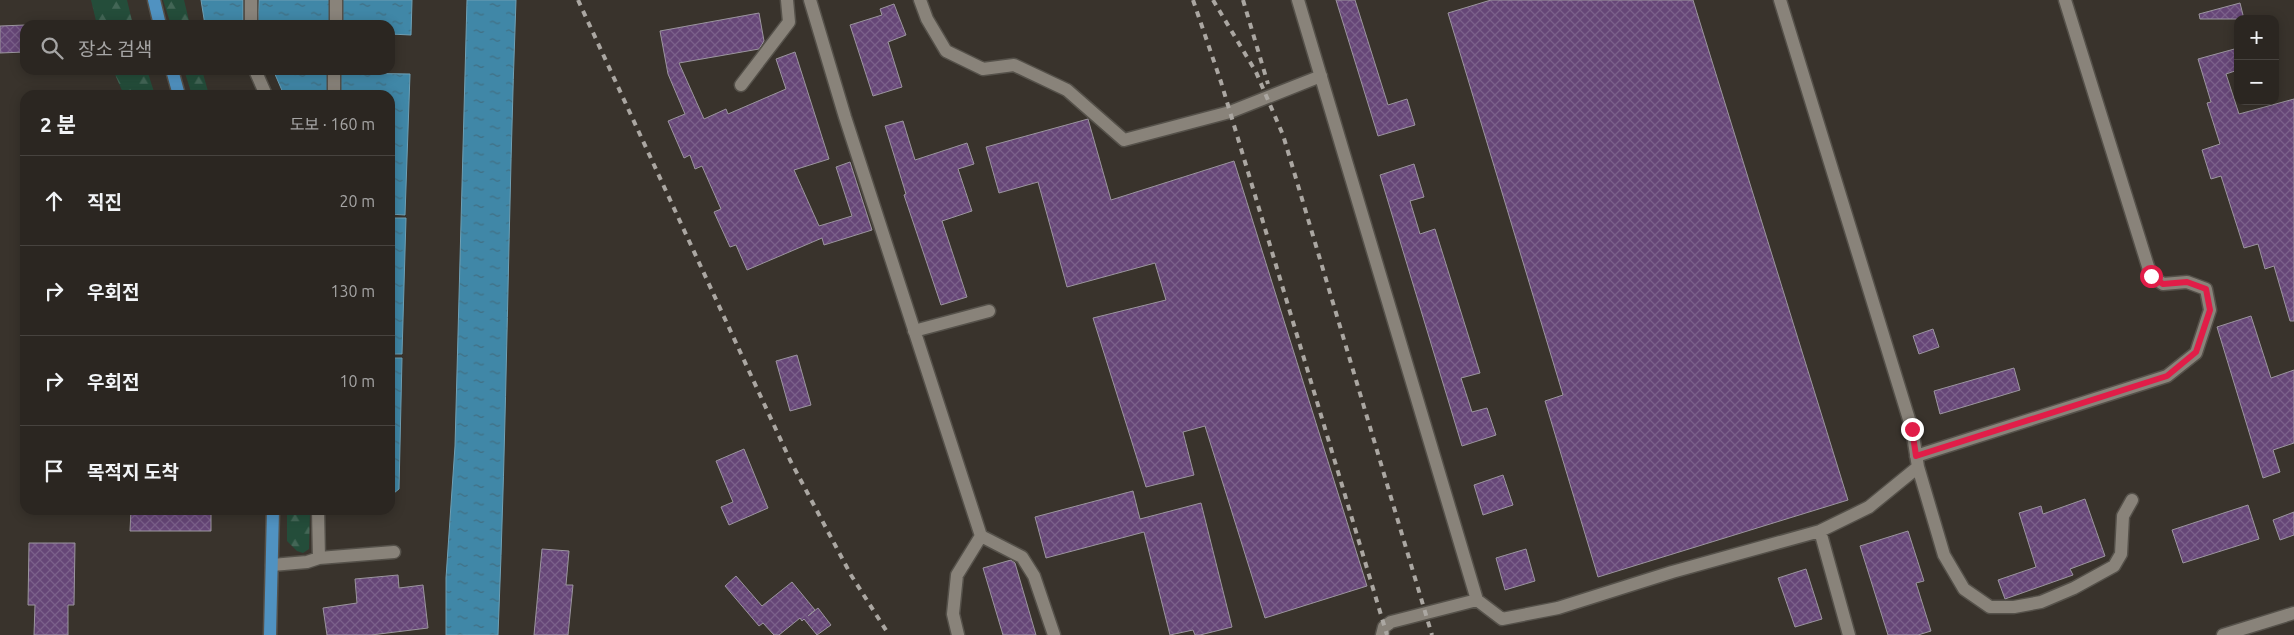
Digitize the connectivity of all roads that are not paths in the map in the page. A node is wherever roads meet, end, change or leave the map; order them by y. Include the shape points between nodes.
1 (154, 0) edge
2 (251, 0) edge
3 (336, 0) edge
4 (787, 0) edge
5 (810, 0) edge
6 (920, 0) edge
7 (1298, 0) edge
8 (1780, 0) edge
9 (2066, 0) edge
10 (159, 20) edge
11 (251, 20) edge
12 (336, 20) edge
13 (173, 75) edge
14 (257, 75) edge
15 (334, 75) edge
16 (1321, 76) junction
17 (742, 85) dead end
18 (178, 90) edge
19 (264, 90) edge
20 (334, 90) edge
21 (988, 311) dead end
22 (914, 331) junction
23 (1917, 461) junction
24 (2132, 500) dead end
25 (273, 515) edge
26 (318, 515) edge
27 (1820, 531) junction
28 (982, 536) junction
29 (394, 552) dead end
30 (319, 558) junction
31 (272, 565) junction
32 (1477, 600) junction
33 (2294, 613) edge
34 (270, 635) edge
35 (958, 635) edge
36 (1054, 635) edge
37 (1382, 635) edge
38 (1849, 635) edge
39 (2223, 635) edge

1 - 10 main road
2 - 11 street
3 - 12 street
4 - 17 street via 788,22
5 - 22 street
6 - 16 street via 946,51 983,69 1014,66 1067,90 1124,140 1230,112
7 - 16 street
8 - 23 street via 1909,420
9 - 23 street via 2151,276 2163,284 2187,282 2206,289 2210,310 2196,352 2167,376
13 - 18 main road
14 - 19 street
15 - 20 street
16 - 32 street
21 - 22 street
22 - 28 street
23 - 24 street via 1944,555 1964,589 1990,607 2041,602 2114,566 2121,554 2123,516
23 - 27 street via 1869,507
25 - 31 main road
26 - 30 street
27 - 32 street via 1558,608 1502,619
27 - 38 street
28 - 35 street via 957,575 953,614
28 - 36 street via 1022,557 1034,576
29 - 30 street
30 - 31 street
31 - 34 main road
32 - 37 street via 1391,622 1384,627
33 - 39 street

